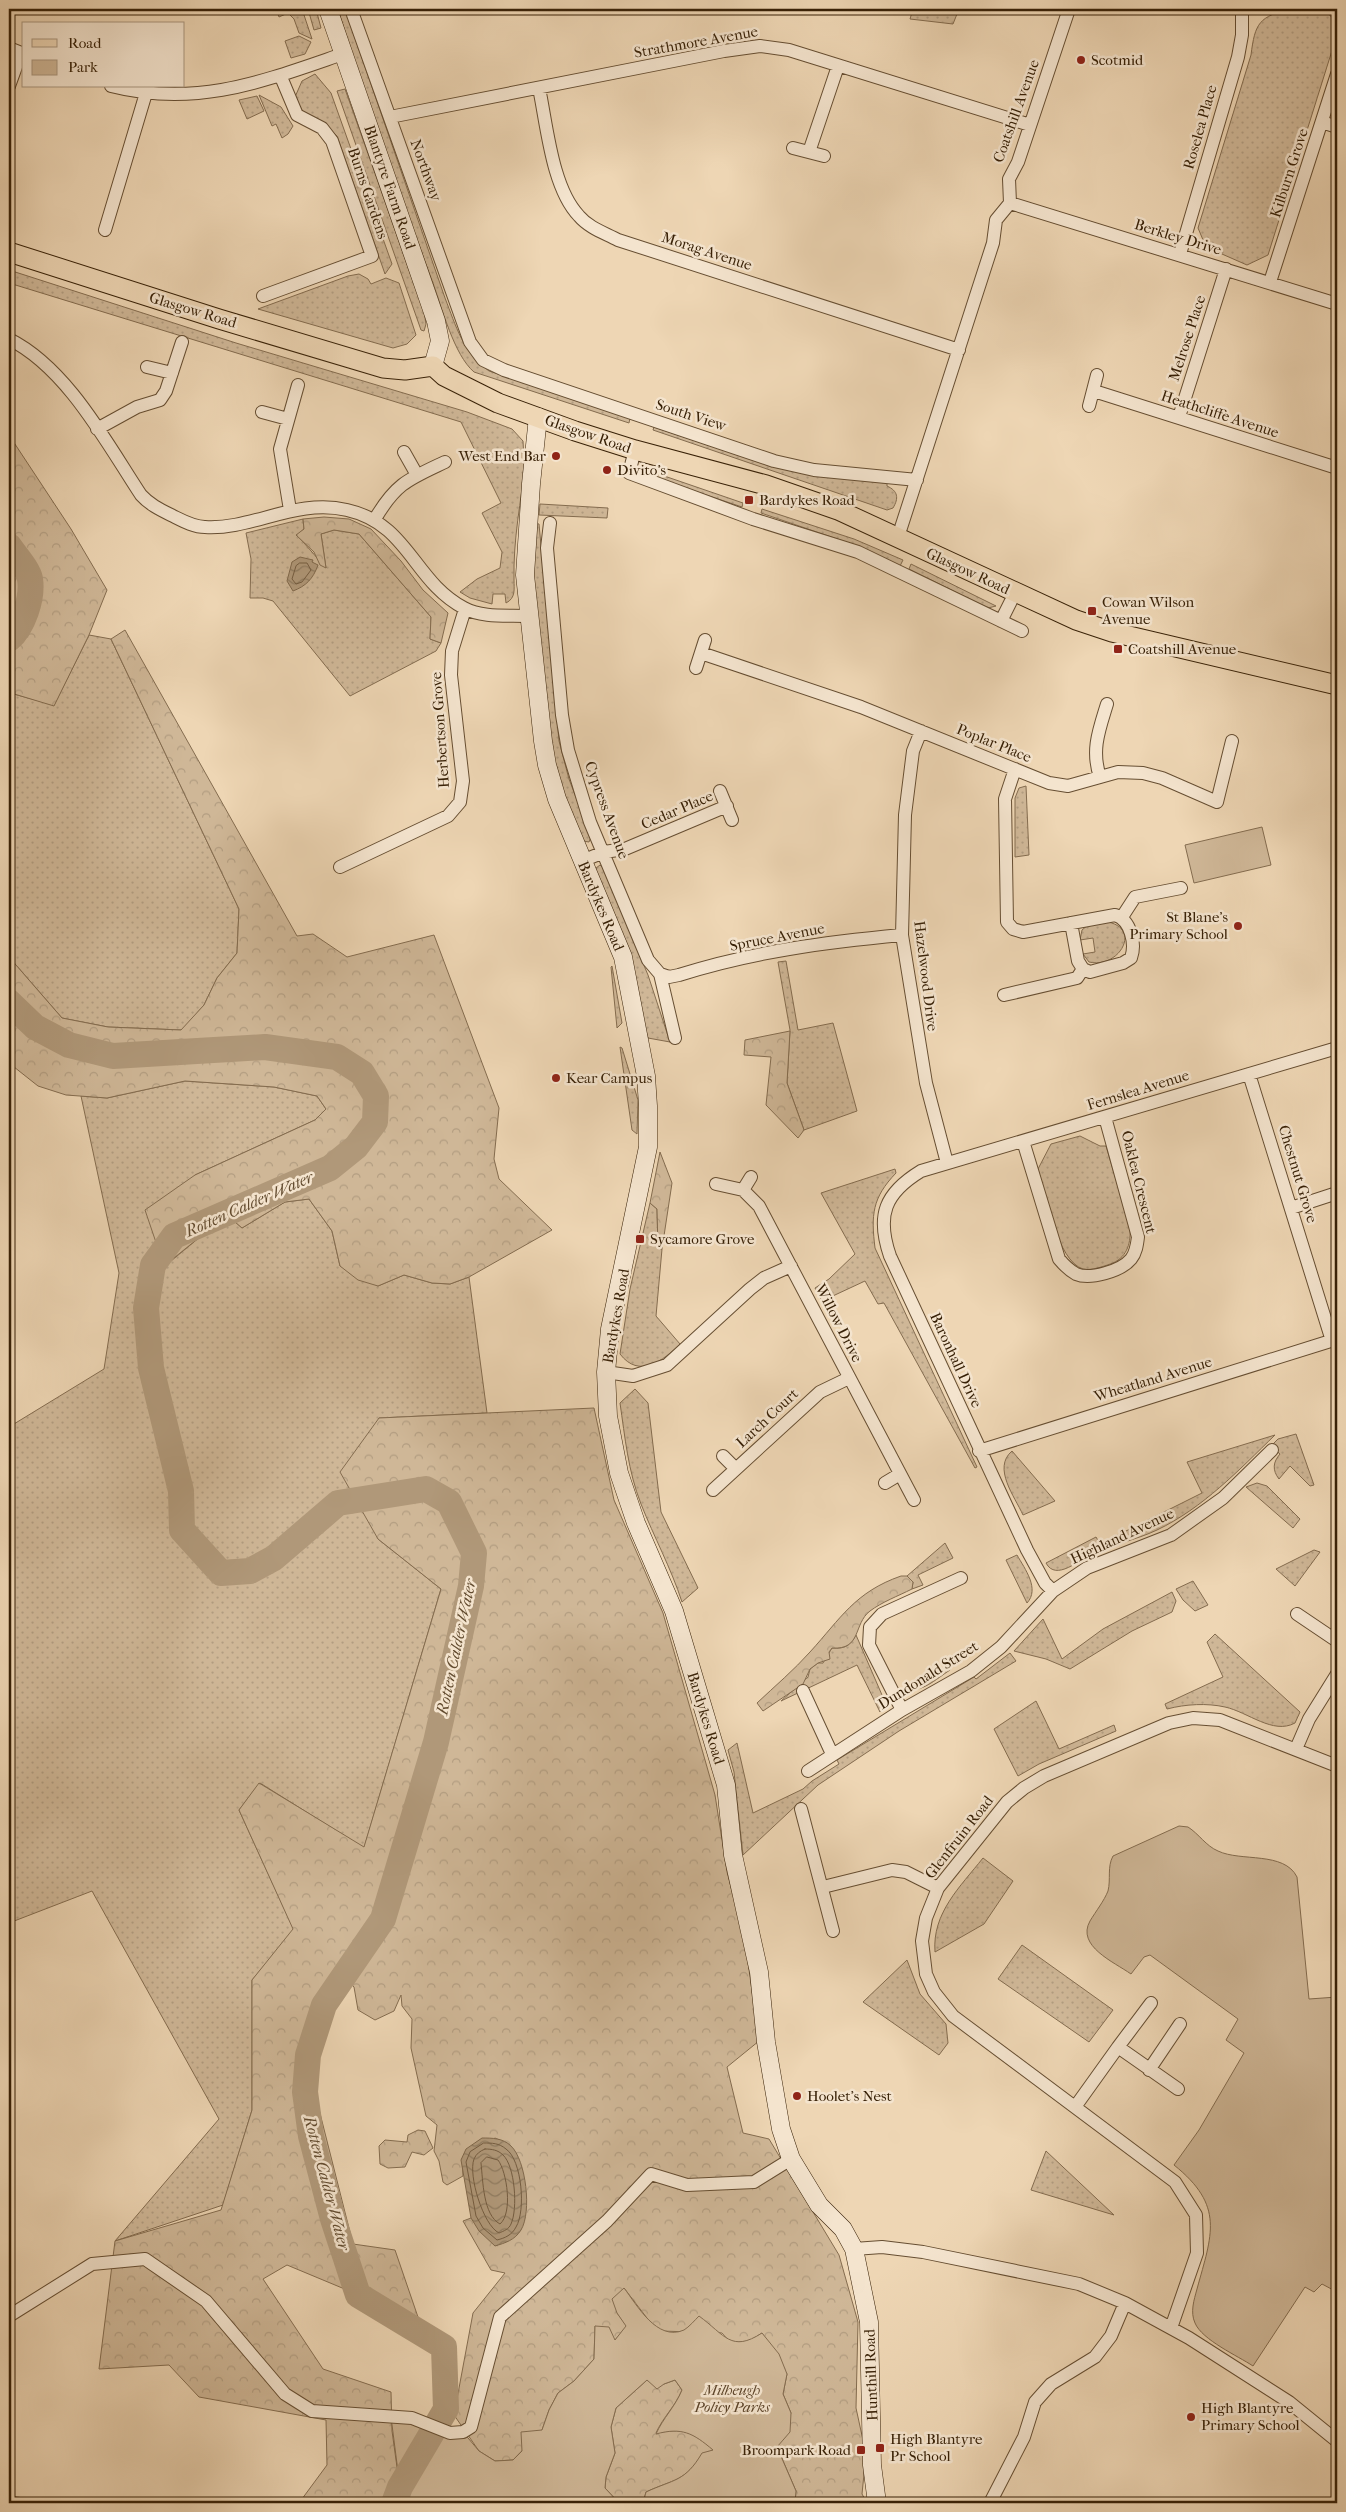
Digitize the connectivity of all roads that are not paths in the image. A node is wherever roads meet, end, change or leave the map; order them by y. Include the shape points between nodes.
1 (328, 9) edge
2 (351, 9) edge
3 (1069, 9) edge
4 (1242, 9) edge
5 (18, 52) edge
6 (343, 54) junction
7 (838, 66) junction
8 (1337, 74) edge
9 (281, 76) junction
10 (9, 86) edge
11 (121, 88) edge
12 (539, 88) junction
13 (146, 93) junction
14 (390, 117) junction
15 (1322, 122) junction
16 (1030, 125) junction
17 (1337, 127) edge
18 (794, 148) dead end
19 (809, 152) junction
20 (824, 156) dead end
21 (1010, 203) junction
22 (105, 230) dead end
23 (9, 252) edge
24 (1180, 254) junction
25 (1226, 269) junction
26 (1270, 282) junction
27 (263, 296) dead end
28 (1337, 304) edge
29 (9, 339) edge
30 (182, 342) dead end
31 (470, 342) joint
32 (959, 350) junction
33 (433, 366) junction
34 (147, 367) dead end
35 (172, 373) junction
36 (1097, 375) dead end
37 (298, 385) dead end
38 (1094, 391) junction
39 (1089, 406) dead end
40 (262, 412) dead end
41 (538, 417) junction
42 (1179, 417) junction
43 (288, 419) junction
44 (97, 430) junction
45 (635, 450) junction
46 (404, 452) dead end
47 (445, 462) dead end
48 (1337, 468) edge
49 (417, 475) junction
50 (917, 480) junction
51 (290, 510) junction
52 (375, 518) junction
53 (550, 523) dead end
54 (898, 538) junction
55 (1015, 593) junction
56 (465, 609) junction
57 (528, 616) junction
58 (1001, 621) junction
59 (1022, 631) dead end
60 (705, 640) dead end
61 (702, 653) junction
62 (696, 668) dead end
63 (1337, 686) edge
64 (1107, 704) dead end
65 (921, 730) junction
66 (1232, 741) dead end
67 (1015, 769) junction
68 (1100, 777) junction
69 (720, 791) dead end
70 (727, 806) junction
71 (732, 820) dead end
72 (604, 852) junction
73 (582, 861) junction
74 (340, 867) dead end
75 (1182, 888) dead end
76 (1122, 917) junction
77 (1071, 923) junction
78 (902, 936) junction
79 (1083, 969) junction
80 (660, 974) junction
81 (1004, 995) dead end
82 (675, 1038) dead end
83 (1337, 1048) edge
84 (1249, 1074) junction
85 (1106, 1117) junction
86 (1023, 1141) junction
87 (947, 1164) junction
88 (751, 1177) dead end
89 (716, 1184) dead end
90 (743, 1190) junction
91 (1337, 1193) edge
92 (1291, 1208) junction
93 (790, 1266) junction
94 (1335, 1340) edge
95 (606, 1372) junction
96 (849, 1378) junction
97 (980, 1450) junction
98 (1272, 1450) dead end
99 (723, 1456) dead end
100 (736, 1469) junction
101 (900, 1474) junction
102 (885, 1482) dead end
103 (713, 1490) dead end
104 (914, 1500) dead end
105 (961, 1578) dead end
106 (1053, 1592) junction
107 (1297, 1614) dead end
108 (1337, 1642) edge
109 (1337, 1674) edge
110 (803, 1691) dead end
111 (902, 1710) junction
112 (1296, 1749) junction
113 (832, 1754) junction
114 (1337, 1766) edge
115 (808, 1771) dead end
116 (802, 1809) dead end
117 (823, 1887) junction
118 (938, 1888) junction
119 (834, 1931) dead end
120 (1151, 2003) dead end
121 (1180, 2024) dead end
122 (1118, 2048) junction
123 (1149, 2070) junction
124 (1178, 2089) dead end
125 (1075, 2107) junction
126 (791, 2159) junction
127 (854, 2249) junction
128 (1125, 2303) junction
129 (9, 2316) edge
130 (1171, 2328) junction
131 (1337, 2441) edge
132 (877, 2503) edge
133 (990, 2503) edge

1 - 6 main road, Blantyre Farm Road
2 - 14 street, Northway
3 - 16 street, Coatshill Avenue
4 - 24 street, Roselea Place via 1238,57
5 - 10 street
6 - 9 street
6 - 33 main road, Blantyre Farm Road via 436,321 440,341
7 - 12 street, Strathmore Avenue via 789,50 749,47
7 - 16 street, Strathmore Avenue
7 - 19 street
8 - 15 street, Kilburn Grove
9 - 13 street via 215,92
9 - 27 street, Burns Gardens via 296,115 322,128 332,141 372,256
11 - 13 street
12 - 14 street, Strathmore Avenue
12 - 32 street, Morag Avenue via 558,177 568,201 579,216 596,229 618,240
13 - 22 street
14 - 31 street, Northway
15 - 17 street
15 - 26 street, Kilburn Grove
16 - 21 street, Coatshill Avenue via 1019,160 1009,178
18 - 19 street
19 - 20 street
21 - 24 street, Berkley Drive
21 - 32 street via 994,224 992,243
23 - 33 main road, Glasgow Road via 383,368 405,370
24 - 25 street, Berkley Drive
25 - 26 street, Berkley Drive
25 - 42 street, Melrose Place
26 - 28 street, Berkley Drive
29 - 44 street via 36,357 63,382
30 - 35 street
31 - 50 street, South View via 478,356 496,367 774,461 814,470
32 - 50 street
33 - 41 main road, Glasgow Road via 460,385
34 - 35 street
35 - 44 street via 160,400 137,407
36 - 38 street
37 - 43 street
38 - 39 street
38 - 42 street, Heathcliffe Avenue
40 - 43 street
41 - 45 main road, Glasgow Road
41 - 57 main road, Bardykes Road via 525,575
42 - 48 street, Heathcliffe Avenue
43 - 51 street via 280,449
44 - 51 street via 148,502 187,523 204,528 223,527
45 - 54 main road, Glasgow Road via 766,485 838,510
45 - 58 street via 629,473 858,552
46 - 49 street
47 - 49 street
49 - 52 street via 402,482
50 - 54 street
51 - 52 street via 323,507
52 - 56 street via 393,534 440,592
53 - 72 street, Cypress Avenue via 547,548 564,724 579,791
54 - 55 main road, Glasgow Road
55 - 58 street
55 - 63 main road, Glasgow Road via 1112,632
56 - 57 street
56 - 74 street, Herbertson Grove via 452,651 463,781 460,802 448,816
57 - 73 main road, Bardykes Road via 547,765
58 - 59 street
60 - 61 street
61 - 62 street
61 - 65 street, Poplar Place
64 - 68 street via 1096,739 1095,762
65 - 67 street, Poplar Place
65 - 78 street, Hazelwood Drive via 913,751 905,815
66 - 68 street, Poplar Place via 1217,802 1143,773 1118,772
67 - 68 street, Poplar Place via 1049,783 1068,786
67 - 77 street via 1004,799 1007,922 1013,930 1023,932
69 - 70 street, Cedar Place
70 - 71 street, Cedar Place
70 - 72 street, Cedar Place via 625,849
72 - 73 street, Cedar Place
72 - 80 street, Cypress Avenue via 648,960
73 - 95 main road, Bardykes Road via 623,957 646,1076 648,1106 648,1147 610,1329
75 - 76 street via 1135,898
76 - 77 street via 1115,915
76 - 79 street via 1134,949 1131,958 1090,972
77 - 79 street via 1078,961
78 - 80 street, Spruce Avenue via 777,951 669,977
78 - 87 street, Hazelwood Drive via 926,1083
79 - 81 street via 1077,978
80 - 82 street, Cypress Avenue
83 - 84 street, Fernslea Avenue
84 - 85 street, Fernslea Avenue
84 - 92 street, Chestnut Grove
85 - 86 street, Fernslea Avenue
85 - 86 street, Oaklea Crescent via 1138,1237 1131,1259 1106,1272 1078,1275 1059,1259
86 - 87 street, Fernslea Avenue
87 - 97 street, Baronhall Drive via 921,1171 894,1192 886,1205 884,1240
88 - 90 street
89 - 90 street
90 - 93 street, Willow Drive via 759,1206
91 - 92 street
92 - 94 street, Chestnut Grove
93 - 95 street via 764,1278 750,1289 667,1365 633,1376
93 - 96 street, Willow Drive
94 - 97 street, Wheatland Avenue
95 - 126 main road, Bardykes Road via 608,1416 618,1470 636,1523 674,1611 726,1785 733,1855 763,1994 774,2099
96 - 100 street, Larch Court via 820,1392
96 - 101 street, Willow Drive
97 - 106 street, Baronhall Drive via 1027,1550
98 - 106 street, Highland Avenue via 1223,1498 1170,1535 1087,1568
99 - 100 street
100 - 103 street, Larch Court
101 - 102 street
101 - 104 street, Willow Drive
105 - 111 street via 882,1614 870,1627 869,1645
106 - 111 street, Dundonald Street via 986,1660
107 - 108 street
109 - 112 street via 1309,1720
110 - 113 street
111 - 113 street, Dundonald Street
112 - 114 street, Glenfruin Road
112 - 118 street, Glenfruin Road via 1220,1720 1193,1718 1169,1722 1044,1776 1024,1788 1007,1802
113 - 115 street, Dundonald Street
116 - 117 street
117 - 118 street via 892,1870 906,1872
117 - 119 street
118 - 125 street, Glenfruin Road via 926,1918 922,1941 926,1974 934,1992 953,2016
120 - 122 street
121 - 123 street
122 - 123 street
122 - 125 street
123 - 124 street
125 - 130 street, Glenfruin Road via 1175,2182 1196,2215 1197,2253
126 - 127 main road, Bardykes Road via 820,2205 843,2229
126 - 129 street via 754,2182 687,2185 651,2174 608,2221 500,2317 471,2427 463,2432 450,2432 412,2418 312,2411 284,2394 206,2301 145,2259 92,2264
127 - 128 street via 882,2247 923,2252 1065,2280
127 - 132 main road, Hunthill Road via 869,2322 872,2465
128 - 130 street
128 - 133 street via 1111,2336 1095,2357 1051,2384 1036,2402 1024,2437
130 - 131 street via 1289,2402

